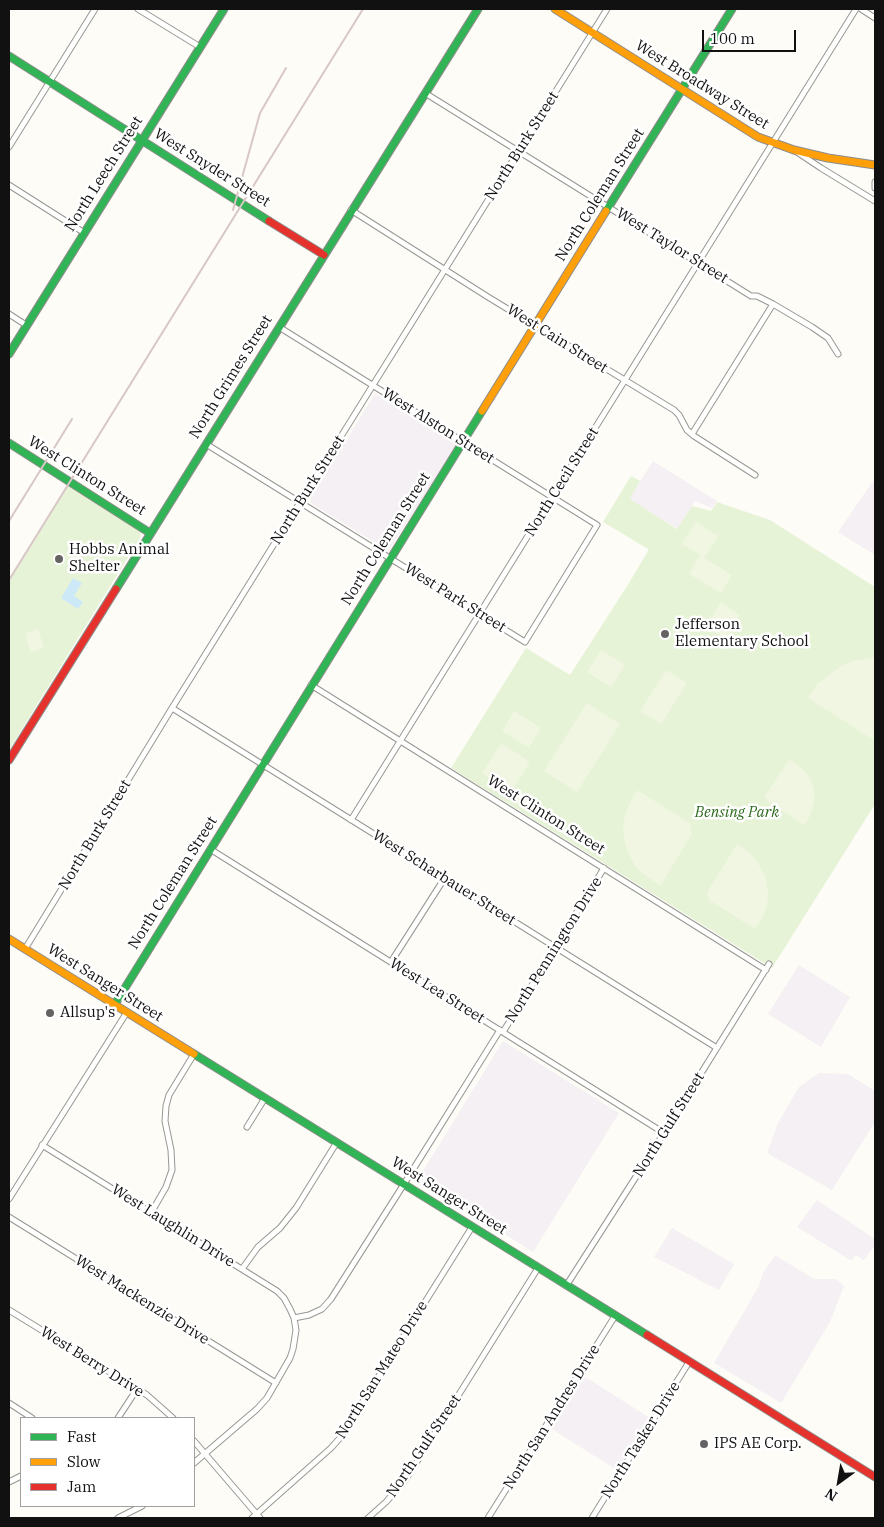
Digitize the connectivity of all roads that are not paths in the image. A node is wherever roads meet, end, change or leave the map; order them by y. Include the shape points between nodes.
1 (95, 9) edge
2 (138, 9) edge
3 (224, 9) edge
4 (478, 9) edge
5 (555, 9) edge
6 (607, 9) edge
7 (732, 9) edge
8 (856, 9) edge
9 (861, 9) edge
10 (875, 18) edge
11 (592, 32) junction
12 (200, 47) junction
13 (9, 56) edge
14 (49, 81) junction
15 (682, 89) junction
16 (424, 93) junction
17 (142, 140) junction
18 (772, 143) junction
19 (9, 147) edge
20 (794, 150) junction
21 (519, 152) junction
22 (875, 165) edge
23 (875, 182) edge
24 (9, 186) edge
25 (875, 188) edge
26 (875, 201) edge
27 (609, 207) junction
28 (351, 210) junction
29 (84, 232) junction
30 (324, 254) junction
31 (698, 263) junction
32 (445, 270) junction
33 (773, 304) junction
34 (9, 314) edge
35 (26, 325) junction
36 (536, 326) junction
37 (279, 327) junction
38 (9, 354) edge
39 (838, 354) dead end
40 (625, 381) junction
41 (373, 385) junction
42 (692, 434) junction
43 (463, 442) junction
44 (9, 444) edge
45 (206, 444) junction
46 (755, 475) dead end
47 (552, 497) junction
48 (300, 503) junction
49 (150, 533) junction
50 (390, 558) junction
51 (480, 614) junction
52 (525, 642) joint
53 (311, 685) junction
54 (172, 708) junction
55 (401, 741) junction
56 (9, 760) edge
57 (262, 764) junction
58 (351, 820) junction
59 (210, 848) junction
60 (604, 868) junction
61 (444, 879) junction
62 (9, 939) edge
63 (555, 948) junction
64 (25, 949) junction
65 (391, 962) junction
66 (769, 964) dead end
67 (766, 970) junction
68 (115, 1004) junction
69 (126, 1012) junction
70 (502, 1031) junction
71 (717, 1048) junction
72 (194, 1054) junction
73 (265, 1098) junction
74 (247, 1127) dead end
75 (664, 1133) junction
76 (337, 1142) junction
77 (42, 1144) junction
78 (404, 1184) junction
79 (9, 1199) edge
80 (151, 1213) junction
81 (9, 1217) edge
82 (472, 1227) junction
83 (538, 1268) junction
84 (242, 1269) junction
85 (566, 1286) junction
86 (9, 1310) edge
87 (615, 1316) junction
88 (294, 1318) junction
89 (689, 1362) junction
90 (276, 1383) junction
91 (137, 1389) junction
92 (9, 1403) edge
93 (30, 1417) edge
94 (119, 1417) edge
95 (172, 1417) edge
96 (195, 1442) edge
97 (204, 1454) junction
98 (195, 1462) edge
99 (875, 1477) edge
100 (140, 1507) edge
101 (256, 1517) edge
102 (118, 1518) edge
103 (368, 1518) edge
104 (488, 1518) edge
105 (592, 1518) edge

1 - 14 street
2 - 12 street
3 - 12 main road, North Leech Street
4 - 16 main road, North Grimes Street
5 - 11 main road, West Broadway Street
6 - 11 street, North Burk Street
7 - 15 main road, North Coleman Street
8 - 18 street, North Cecil Street
9 - 10 street
11 - 15 main road, West Broadway Street
11 - 21 street, North Burk Street
12 - 17 main road, North Leech Street
13 - 14 main road, West Snyder Street
14 - 17 main road, West Snyder Street
14 - 19 street
15 - 18 main road, West Broadway Street
15 - 27 main road, North Coleman Street
16 - 21 street, West Taylor Street
16 - 28 main road, North Grimes Street
17 - 29 main road, North Leech Street
17 - 30 main road, West Snyder Street
18 - 20 main road, West Broadway Street
18 - 31 street, North Cecil Street
20 - 22 main road, West Broadway Street
20 - 26 street
21 - 27 street, West Taylor Street
21 - 32 street, North Burk Street
23 - 25 street
24 - 29 street
27 - 31 street, West Taylor Street
27 - 36 main road, North Coleman Street
28 - 30 main road, North Grimes Street
28 - 32 street, West Cain Street
29 - 35 main road, North Leech Street
30 - 37 main road, North Grimes Street
31 - 33 street, West Taylor Street via 751,296
31 - 40 street, North Cecil Street
32 - 36 street, West Cain Street
32 - 41 street, North Burk Street
33 - 39 street, West Taylor Street via 828,338
33 - 42 street
34 - 35 street
35 - 38 main road, North Leech Street
36 - 40 street, West Cain Street
36 - 43 main road, North Coleman Street
37 - 41 street, West Alston Street
37 - 45 main road, North Grimes Street
40 - 42 street, West Cain Street via 674,410
40 - 47 street, North Cecil Street
41 - 43 street, West Alston Street
41 - 48 street, North Burk Street
42 - 46 street, West Cain Street
43 - 47 street, West Alston Street
43 - 50 main road, North Coleman Street
44 - 49 main road, West Clinton Street
45 - 48 street, West Park Street
45 - 49 main road, North Grimes Street
47 - 51 street, North Cecil Street
47 - 52 street, West Alston Street via 597,525
48 - 50 street, West Park Street
48 - 54 street, North Burk Street
49 - 56 main road, North Grimes Street
50 - 51 street, West Park Street
50 - 53 main road, North Coleman Street
51 - 52 street, West Park Street
51 - 55 street, North Cecil Street
53 - 55 street, West Clinton Street
53 - 57 main road, North Coleman Street
54 - 57 street, West Scharbauer Street
54 - 64 street, North Burk Street
55 - 58 street, North Cecil Street
55 - 60 street, West Clinton Street
57 - 58 street, West Scharbauer Street
57 - 59 main road, North Coleman Street
58 - 61 street, West Scharbauer Street
59 - 65 street, West Lea Street
59 - 68 main road, North Coleman Street
60 - 63 street, North Pennington Drive
60 - 67 street, West Clinton Street
61 - 63 street, West Scharbauer Street
61 - 65 street
62 - 64 main road, West Sanger Street
63 - 70 street, North Pennington Drive
63 - 71 street, West Scharbauer Street
64 - 68 main road, West Sanger Street
65 - 70 street, West Lea Street
66 - 67 street, North Gulf Street
67 - 71 street, North Gulf Street
68 - 69 main road, West Sanger Street
69 - 72 main road, West Sanger Street
69 - 77 street
70 - 75 street, West Lea Street
70 - 78 street, North Pennington Drive
71 - 75 street, North Gulf Street
72 - 73 main road, West Sanger Street
72 - 80 street via 169,1095 165,1121 172,1170
73 - 74 street
73 - 76 main road, West Sanger Street
75 - 85 street, North Gulf Street
76 - 78 main road, West Sanger Street
76 - 84 street via 296,1208 258,1247
77 - 79 street
77 - 80 street, West Laughlin Drive
78 - 82 main road, West Sanger Street
78 - 88 street, North Pennington Drive via 332,1299 322,1309
80 - 84 street, West Laughlin Drive
81 - 90 street, West Mackenzie Drive
82 - 83 main road, West Sanger Street
82 - 101 street, North San Mateo Drive via 340,1438
83 - 85 main road, West Sanger Street
83 - 103 street, North Gulf Street via 406,1479
84 - 88 street, West Laughlin Drive via 277,1291
85 - 87 main road, West Sanger Street
86 - 91 street, West Berry Drive
87 - 89 main road, West Sanger Street
87 - 104 street, North San Andres Drive
88 - 90 street via 293,1349
89 - 99 main road, West Sanger Street
89 - 105 street, North Tasker Drive
90 - 97 street via 257,1409
91 - 94 street
91 - 95 street, West Berry Drive
92 - 93 street
96 - 97 street
97 - 98 street
97 - 101 street
100 - 102 street

